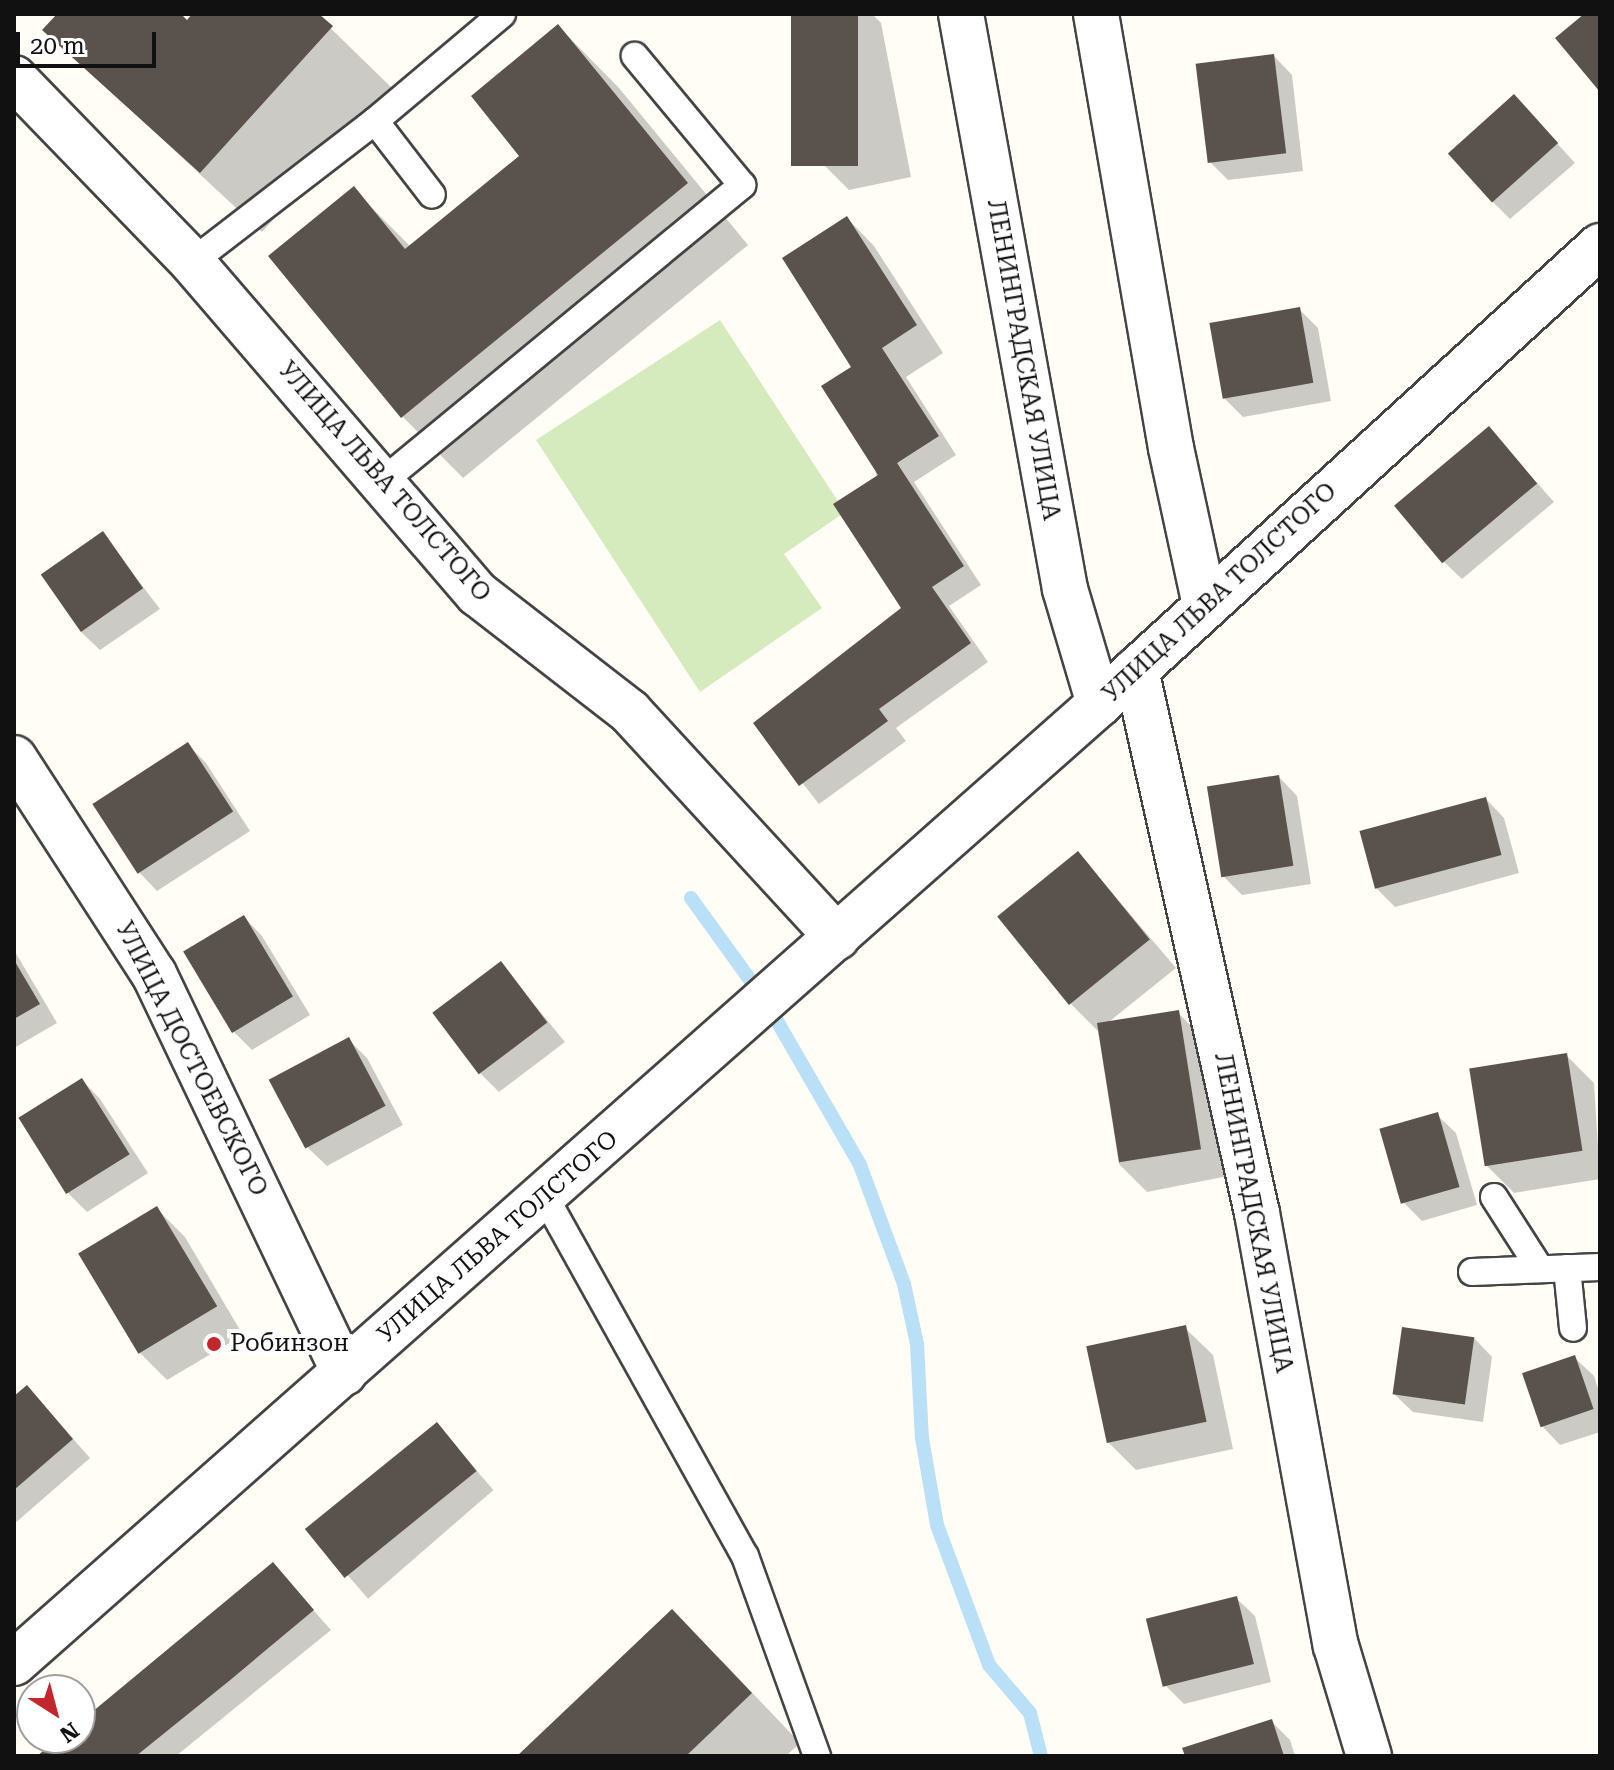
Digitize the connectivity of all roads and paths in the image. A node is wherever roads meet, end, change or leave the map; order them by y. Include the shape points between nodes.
1 (502, 14) edge
2 (961, 14) edge
3 (1096, 14) edge
4 (635, 56) dead end
5 (14, 78) edge
6 (375, 121) junction
7 (432, 195) dead end
8 (1600, 246) edge
9 (192, 262) junction
10 (382, 482) junction
11 (1205, 605) junction
12 (1136, 670) junction
13 (1099, 704) junction
14 (14, 758) edge
15 (837, 937) junction
16 (545, 1197) junction
17 (1494, 1197) dead end
18 (1600, 1267) edge
19 (1567, 1268) junction
20 (1540, 1269) junction
21 (1472, 1272) dead end
22 (1573, 1328) dead end
23 (344, 1373) junction
24 (14, 1663) edge
25 (817, 1756) edge
26 (1369, 1756) edge

1 - 6 lane
2 - 13 street, ЛЕНИНГРАДСКАЯ УЛИЦА via 1065,589
3 - 11 street via 1171,448
4 - 10 lane via 742,185
5 - 9 street, УЛИЦА ЛЬВА ТОЛСТОГО
6 - 7 lane
6 - 9 lane
8 - 11 street, УЛИЦА ЛЬВА ТОЛСТОГО
9 - 10 street, УЛИЦА ЛЬВА ТОЛСТОГО
10 - 15 street, УЛИЦА ЛЬВА ТОЛСТОГО via 478,594 630,712
11 - 12 street, УЛИЦА ЛЬВА ТОЛСТОГО
12 - 13 street, УЛИЦА ЛЬВА ТОЛСТОГО
12 - 26 street, ЛЕНИНГРАДСКАЯ УЛИЦА via 1257,1213 1336,1646
13 - 15 street, УЛИЦА ЛЬВА ТОЛСТОГО
14 - 23 street, УЛИЦА ДОСТОЕВСКОГО via 154,974
15 - 16 street, УЛИЦА ЛЬВА ТОЛСТОГО
16 - 23 street, УЛИЦА ЛЬВА ТОЛСТОГО
16 - 25 lane via 745,1556
17 - 20 lane
18 - 19 lane
19 - 20 lane
19 - 22 lane
20 - 21 lane
23 - 24 street, УЛИЦА ЛЬВА ТОЛСТОГО

